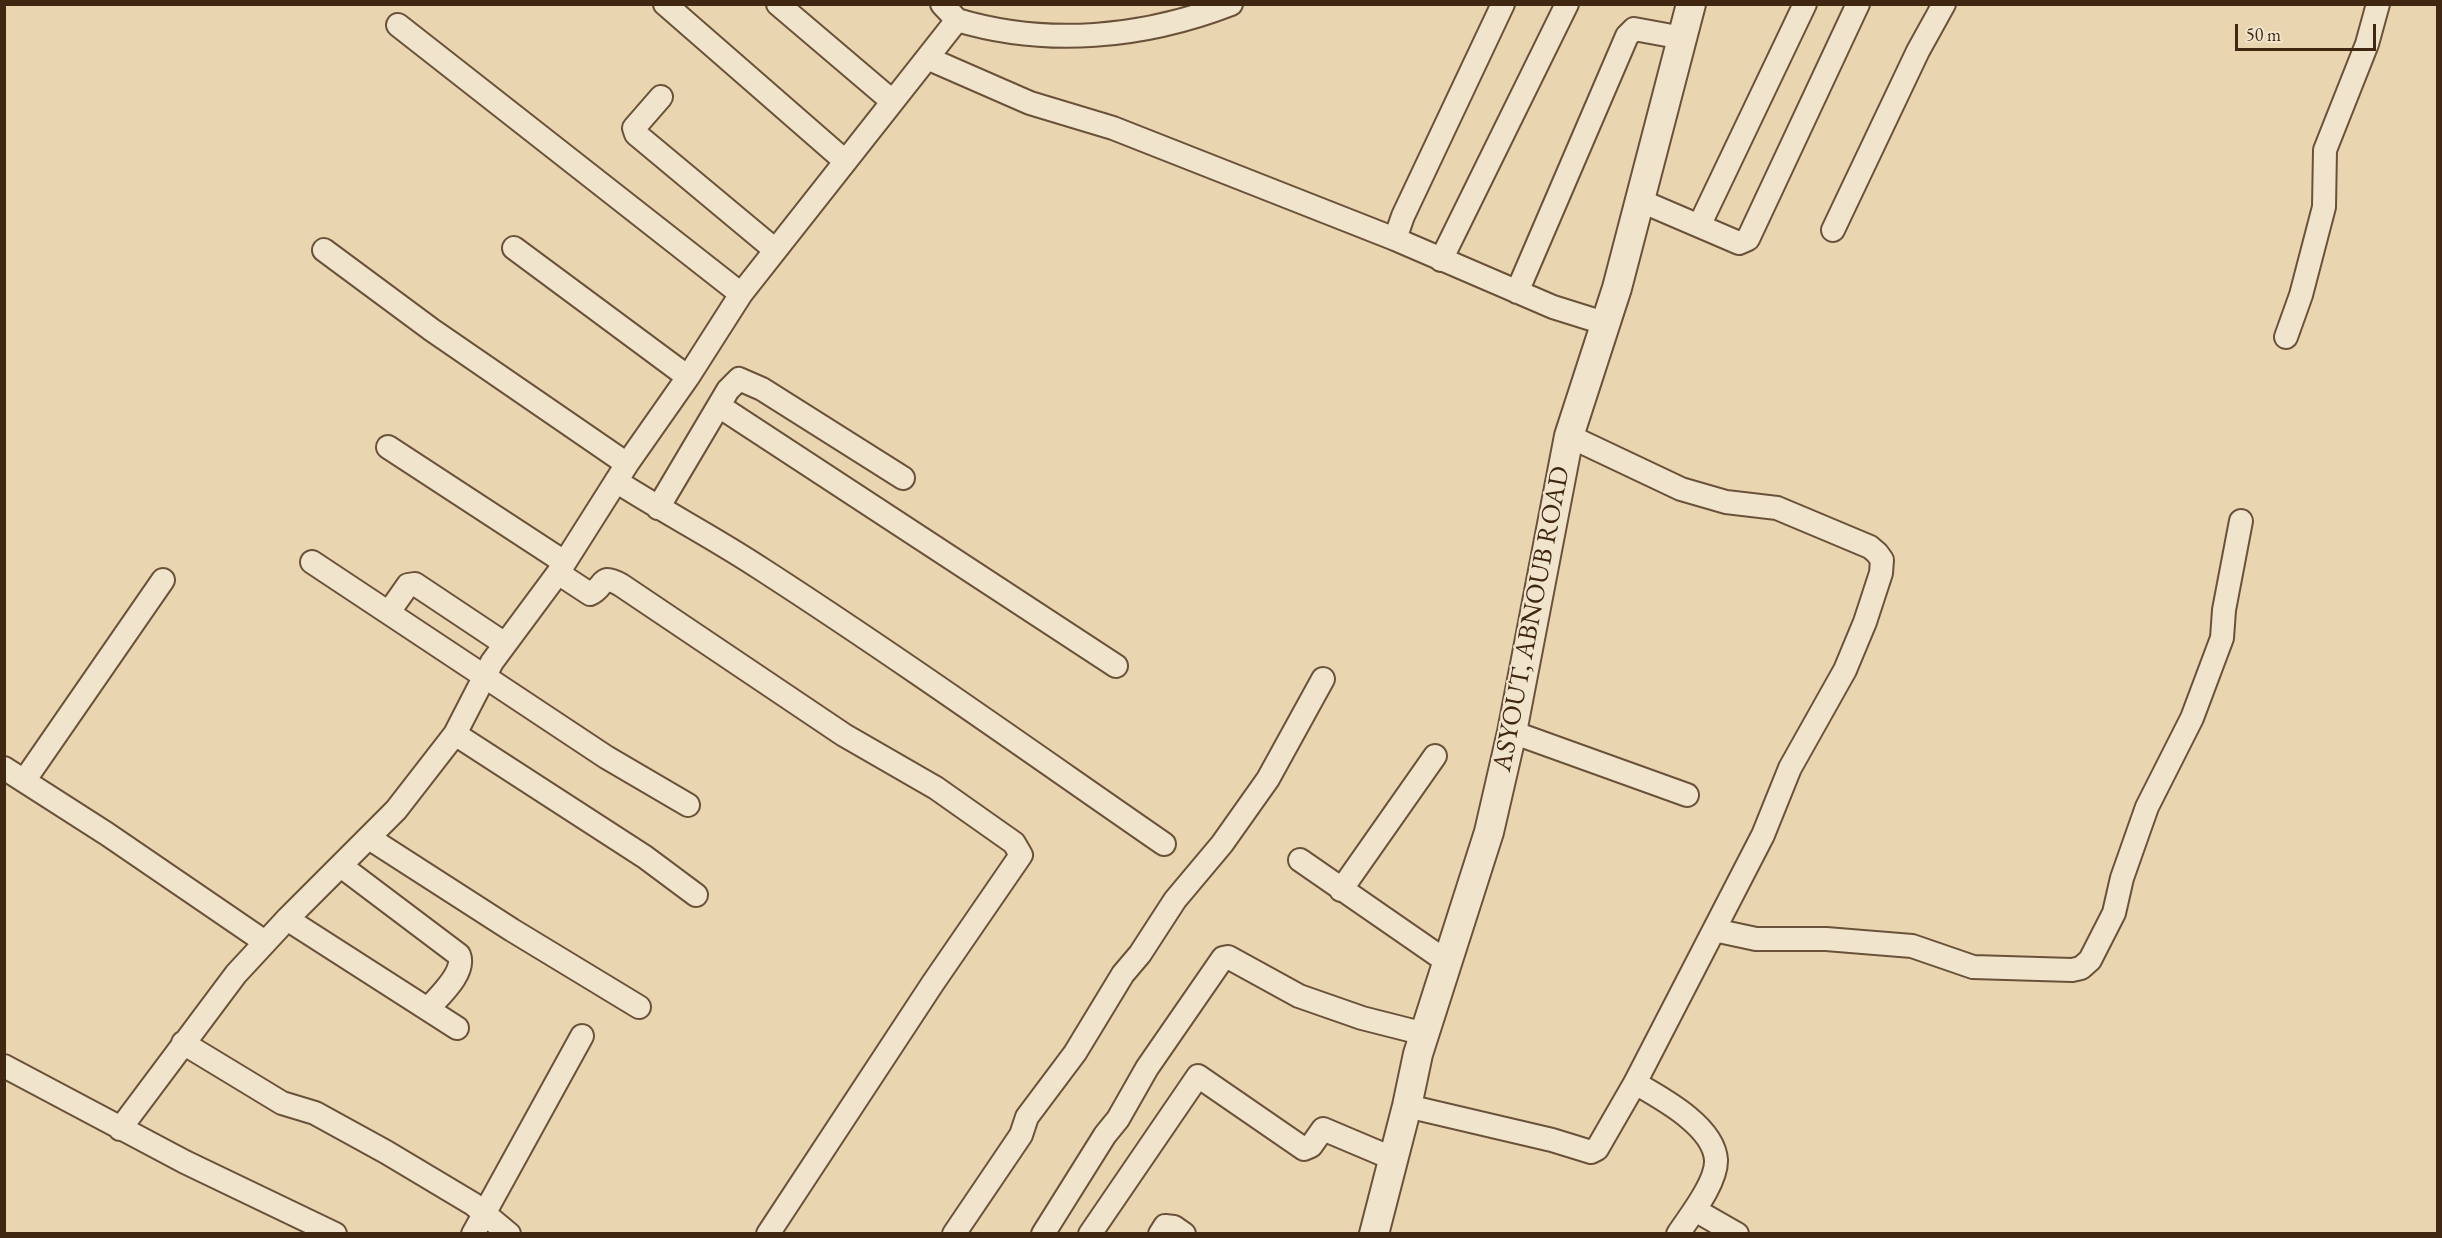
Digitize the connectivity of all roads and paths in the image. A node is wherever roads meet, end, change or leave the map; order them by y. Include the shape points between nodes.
1 (665, 4) edge
2 (778, 4) edge
3 (1231, 4) edge
4 (1503, 4) edge
5 (1567, 4) edge
6 (1691, 4) edge
7 (1805, 4) edge
8 (1858, 4) edge
9 (1944, 4) edge
10 (2378, 4) edge
11 (947, 9) edge
12 (399, 25) dead end
13 (1683, 38) junction
14 (927, 58) junction
15 (661, 97) dead end
16 (892, 101) junction
17 (845, 161) junction
18 (1641, 201) junction
19 (1700, 224) junction
20 (1833, 230) dead end
21 (1395, 239) junction
22 (514, 248) dead end
23 (774, 249) junction
24 (324, 250) dead end
25 (1441, 260) junction
26 (1517, 292) junction
27 (741, 294) junction
28 (1604, 323) junction
29 (2286, 337) dead end
30 (688, 377) junction
31 (719, 406) junction
32 (1569, 436) junction
33 (388, 447) dead end
34 (621, 472) junction
35 (903, 478) dead end
36 (658, 508) junction
37 (2241, 521) dead end
38 (312, 562) dead end
39 (561, 568) junction
40 (163, 579) dead end
41 (389, 612) junction
42 (505, 644) junction
43 (1116, 666) dead end
44 (483, 677) junction
45 (1323, 679) dead end
46 (1512, 732) junction
47 (455, 734) junction
48 (1435, 756) dead end
49 (4, 768) edge
50 (24, 781) junction
51 (1687, 795) dead end
52 (688, 805) dead end
53 (369, 838) junction
54 (1164, 844) dead end
55 (1300, 860) dead end
56 (341, 866) junction
57 (1341, 890) junction
58 (696, 895) dead end
59 (287, 919) junction
60 (1714, 930) junction
61 (265, 942) junction
62 (1446, 961) junction
63 (639, 1007) dead end
64 (428, 1009) junction
65 (457, 1028) dead end
66 (1425, 1034) junction
67 (582, 1036) dead end
68 (183, 1043) junction
69 (4, 1066) edge
70 (1635, 1083) junction
71 (1407, 1106) junction
72 (120, 1129) junction
73 (1394, 1159) junction
74 (1695, 1210) junction
75 (483, 1213) junction
76 (1713, 1228) edge
77 (335, 1233) edge
78 (472, 1233) edge
79 (509, 1233) edge
80 (768, 1233) edge
81 (954, 1233) edge
82 (1043, 1233) edge
83 (1090, 1233) edge
84 (1160, 1233) edge
85 (1184, 1233) edge
86 (1374, 1233) edge
87 (1678, 1233) edge
88 (1737, 1233) edge

1 - 17 street
2 - 16 street
3 - 11 street via 1169,24 1064,38 1019,35
4 - 21 street
5 - 25 street
6 - 13 street, ASYOUT, ABNOUB ROAD
7 - 19 street
8 - 19 street via 1748,239 1739,243
9 - 20 street
10 - 29 street via 2367,44 2325,150 2324,207
11 - 14 street
12 - 27 street
13 - 18 street, ASYOUT, ABNOUB ROAD
13 - 26 street via 1634,29 1627,36
14 - 16 street
14 - 21 street via 1030,103 1113,128
15 - 23 street via 634,128 636,134
16 - 17 street
17 - 23 street
18 - 19 street
18 - 28 street, ASYOUT, ABNOUB ROAD
21 - 25 street
22 - 30 street
23 - 27 street
24 - 34 street
25 - 26 street
26 - 28 street
27 - 30 street
28 - 32 street, ASYOUT, ABNOUB ROAD
30 - 34 street
31 - 35 street via 735,381 744,380
31 - 36 street
31 - 43 street
32 - 46 street, ASYOUT, ABNOUB ROAD
32 - 60 street via 1681,489 1726,502 1777,508 1870,547 1882,560 1865,622 1845,670 1790,768 1775,808
33 - 39 street
34 - 36 street
34 - 39 street
36 - 54 street via 684,519 946,691
37 - 60 street via 2222,638 2192,718 2147,807 2114,913 2085,965 2072,969 1973,967 1912,946 1826,939 1756,939
38 - 41 street
39 - 42 street
39 - 80 street via 590,594 604,580 621,585 844,735 936,788 1014,843 1021,855
40 - 50 street
41 - 42 street via 408,585 415,584
41 - 44 street
42 - 44 street
44 - 47 street
44 - 52 street
45 - 81 street via 1268,779 1123,974 1100,1016 1027,1117 1020,1135
46 - 51 street
46 - 62 street, ASYOUT, ABNOUB ROAD via 1489,832
47 - 53 street
47 - 58 street via 645,857
48 - 57 street
49 - 50 street
50 - 61 street
53 - 56 street
53 - 63 street
55 - 57 street
56 - 59 street
56 - 64 street via 459,955 459,971
57 - 62 street
59 - 61 street
59 - 64 street
60 - 70 street
61 - 68 street
62 - 66 street, ASYOUT, ABNOUB ROAD
64 - 65 street
66 - 71 street, ASYOUT, ABNOUB ROAD
66 - 82 street via 1299,996 1228,957 1223,958 1147,1068
67 - 75 street
68 - 72 street
68 - 75 street via 282,1103 315,1113 386,1152
69 - 72 street
70 - 71 street via 1597,1149 1591,1152
70 - 74 street via 1677,1107 1701,1130 1712,1148 1715,1168
71 - 73 street, ASYOUT, ABNOUB ROAD
72 - 77 street
73 - 83 street via 1323,1129 1311,1146 1304,1149 1197,1076
73 - 86 street, ASYOUT, ABNOUB ROAD
74 - 76 street
74 - 87 street
75 - 78 street
75 - 79 street
76 - 88 street
84 - 85 street via 1171,1226

